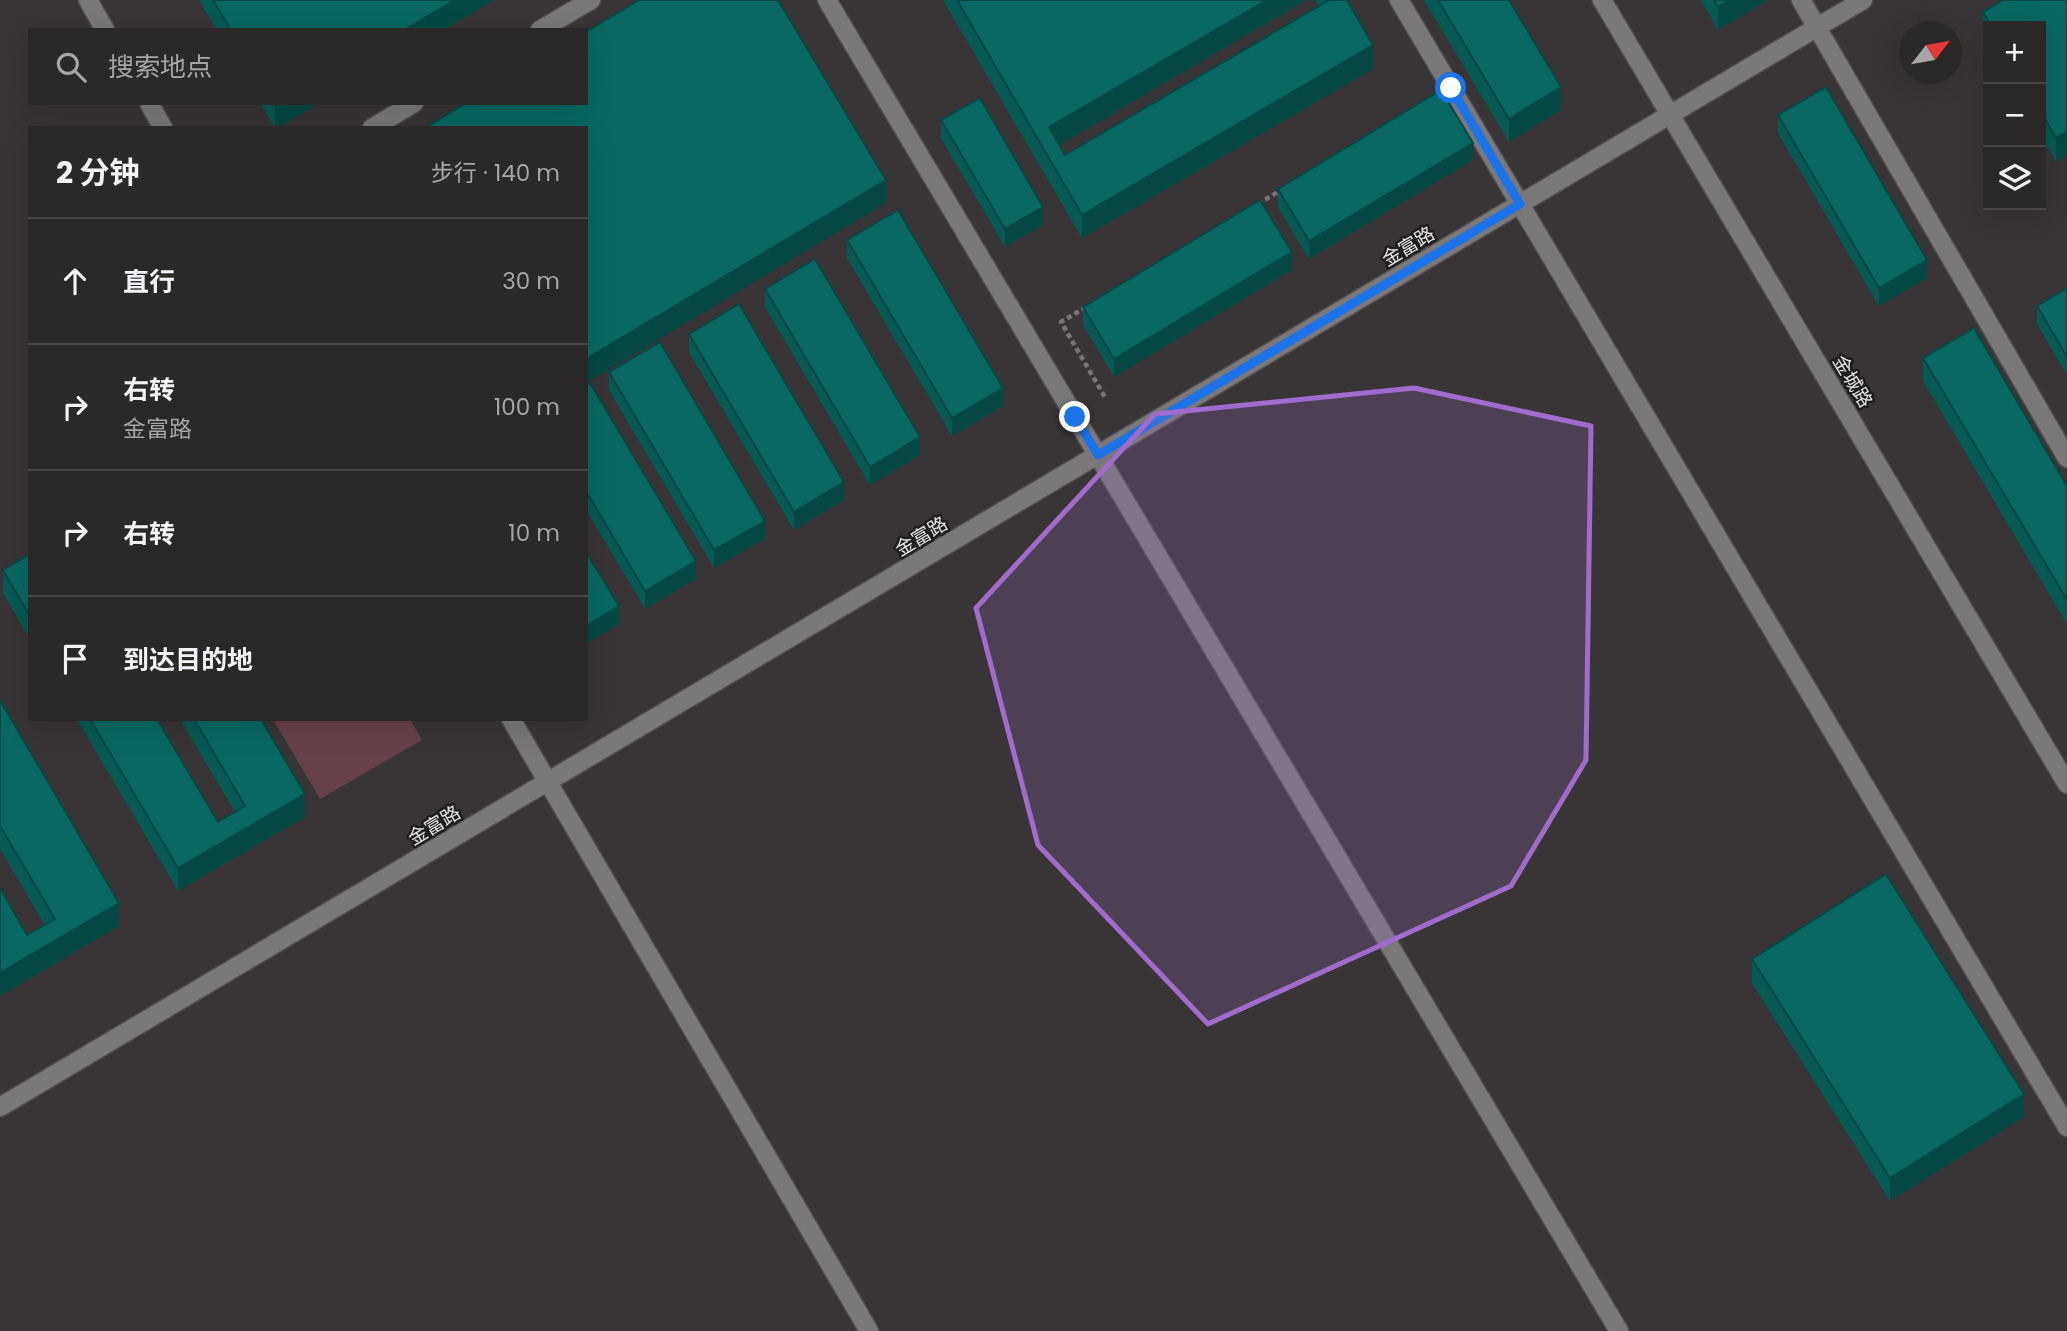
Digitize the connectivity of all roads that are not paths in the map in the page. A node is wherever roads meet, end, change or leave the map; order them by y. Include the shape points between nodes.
1 (88, 0) edge
2 (591, 0) edge
3 (827, 0) edge
4 (1399, 0) edge
5 (1602, 0) edge
6 (1801, 0) edge
7 (1863, 0) edge
8 (104, 28) edge
9 (543, 28) edge
10 (1817, 28) junction
11 (150, 105) edge
12 (411, 105) edge
13 (1670, 115) junction
14 (162, 126) edge
15 (375, 126) edge
16 (1520, 204) junction
17 (1098, 455) junction
18 (2067, 458) edge
19 (512, 721) edge
20 (548, 782) junction
21 (2067, 784) edge
22 (0, 1107) edge
23 (2067, 1127) edge
24 (869, 1331) edge
25 (1619, 1331) edge

1 - 8 street
2 - 9 street
3 - 17 street
4 - 16 street
5 - 13 street, 金城路
6 - 10 street
7 - 10 street, 金富路
10 - 13 street, 金富路
10 - 18 street
11 - 14 street
12 - 15 street
13 - 16 street, 金富路
13 - 21 street, 金城路
16 - 17 street, 金富路
16 - 23 street
17 - 20 street, 金富路
17 - 25 street
19 - 20 street
20 - 22 street, 金富路
20 - 24 street

